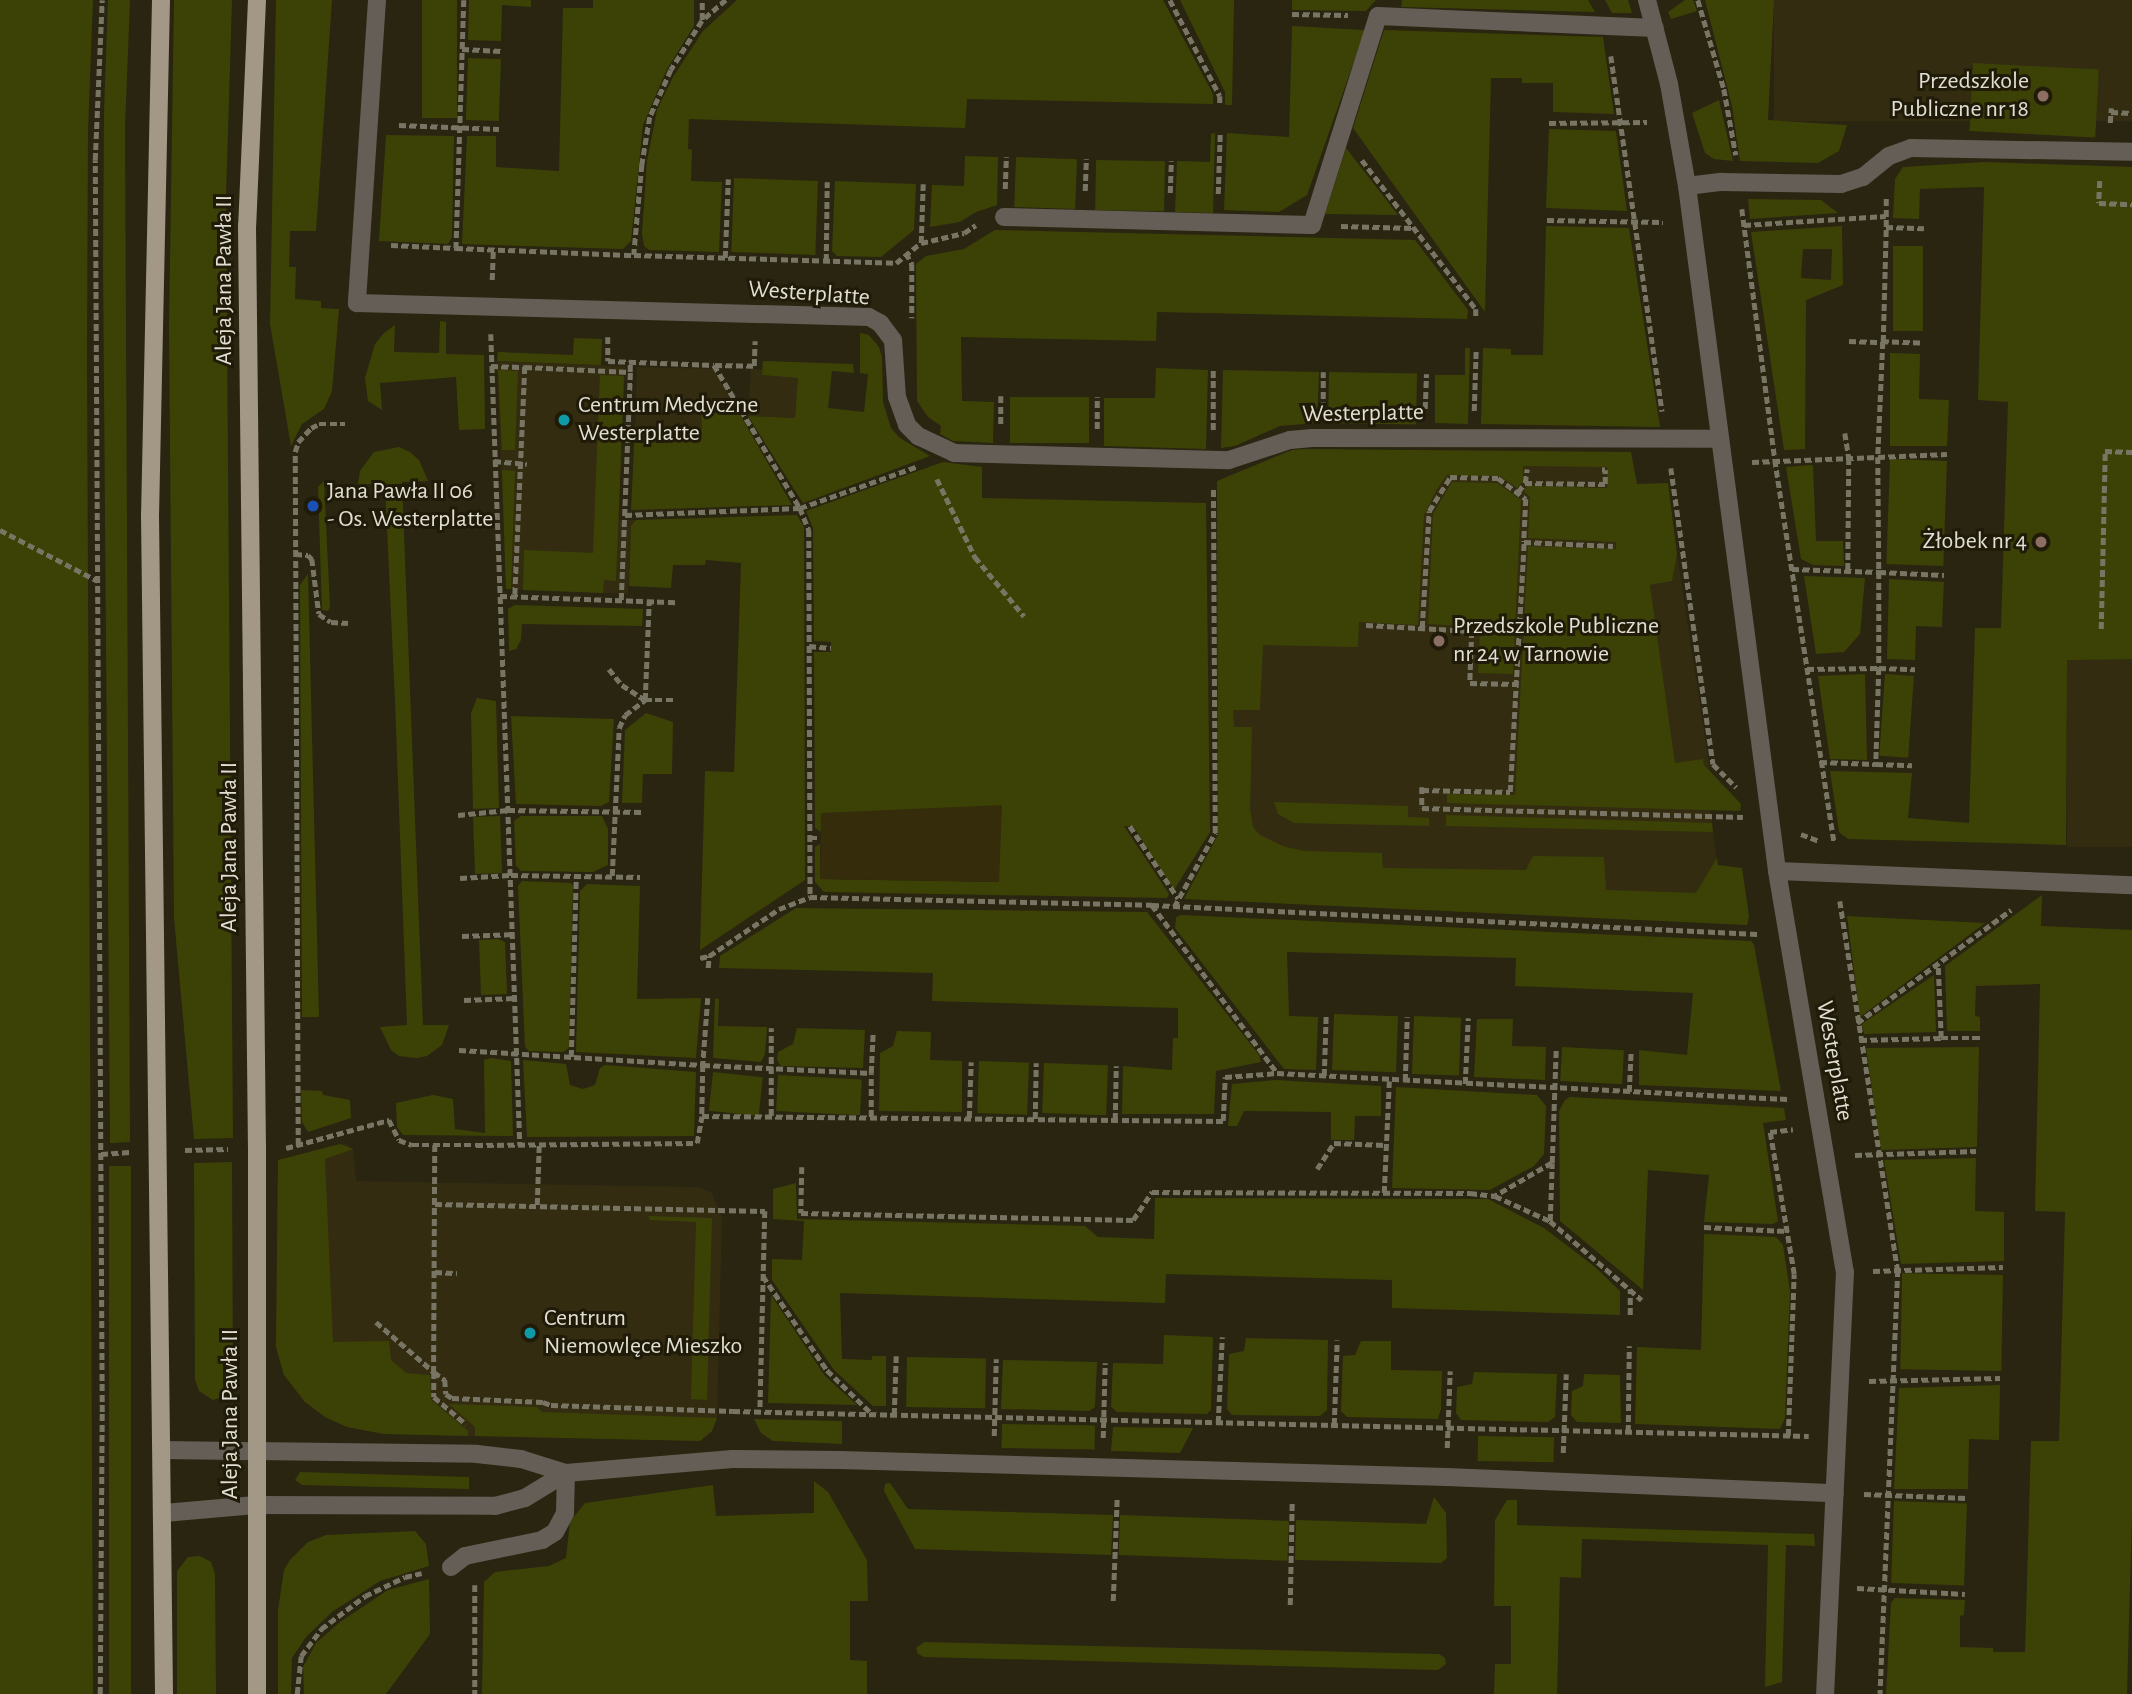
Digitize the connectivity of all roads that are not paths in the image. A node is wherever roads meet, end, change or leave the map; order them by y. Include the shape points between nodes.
1 (161, 0) edge
2 (257, 0) edge
3 (377, 0) edge
4 (1647, 0) edge
5 (1656, 28) junction
6 (2132, 152) edge
7 (1687, 186) junction
8 (1004, 217) road end
9 (1720, 439) junction
10 (1777, 871) junction
11 (2132, 886) edge
12 (162, 1450) junction
13 (255, 1451) junction
14 (566, 1473) junction
15 (1835, 1493) junction
16 (256, 1505) junction
17 (164, 1513) junction
18 (451, 1567) road end
19 (164, 1694) edge
20 (257, 1694) edge
21 (1825, 1694) edge

1 - 12 main road via 150,515
2 - 13 main road, Aleja Jana Pawła II via 247,226 257,1148
3 - 9 street, Westerplatte via 357,303 869,317 893,340 901,412 933,455 1213,460 1246,457 1290,440 1322,438
4 - 5 street, Westerplatte
5 - 7 street, Westerplatte
5 - 8 street via 1378,16 1312,225
6 - 7 street via 1911,148 1889,156 1852,182
7 - 9 street, Westerplatte
9 - 10 street, Westerplatte
10 - 11 street
10 - 15 street, Westerplatte via 1844,1272
12 - 13 street
12 - 17 main road
13 - 14 street via 488,1454
13 - 16 main road, Aleja Jana Pawła II
14 - 15 street via 732,1459 1447,1477
14 - 16 street via 525,1498 495,1506
14 - 18 street via 565,1513 555,1532 542,1540 465,1556
15 - 21 street, Westerplatte
16 - 17 street
16 - 20 main road, Aleja Jana Pawła II
17 - 19 main road

